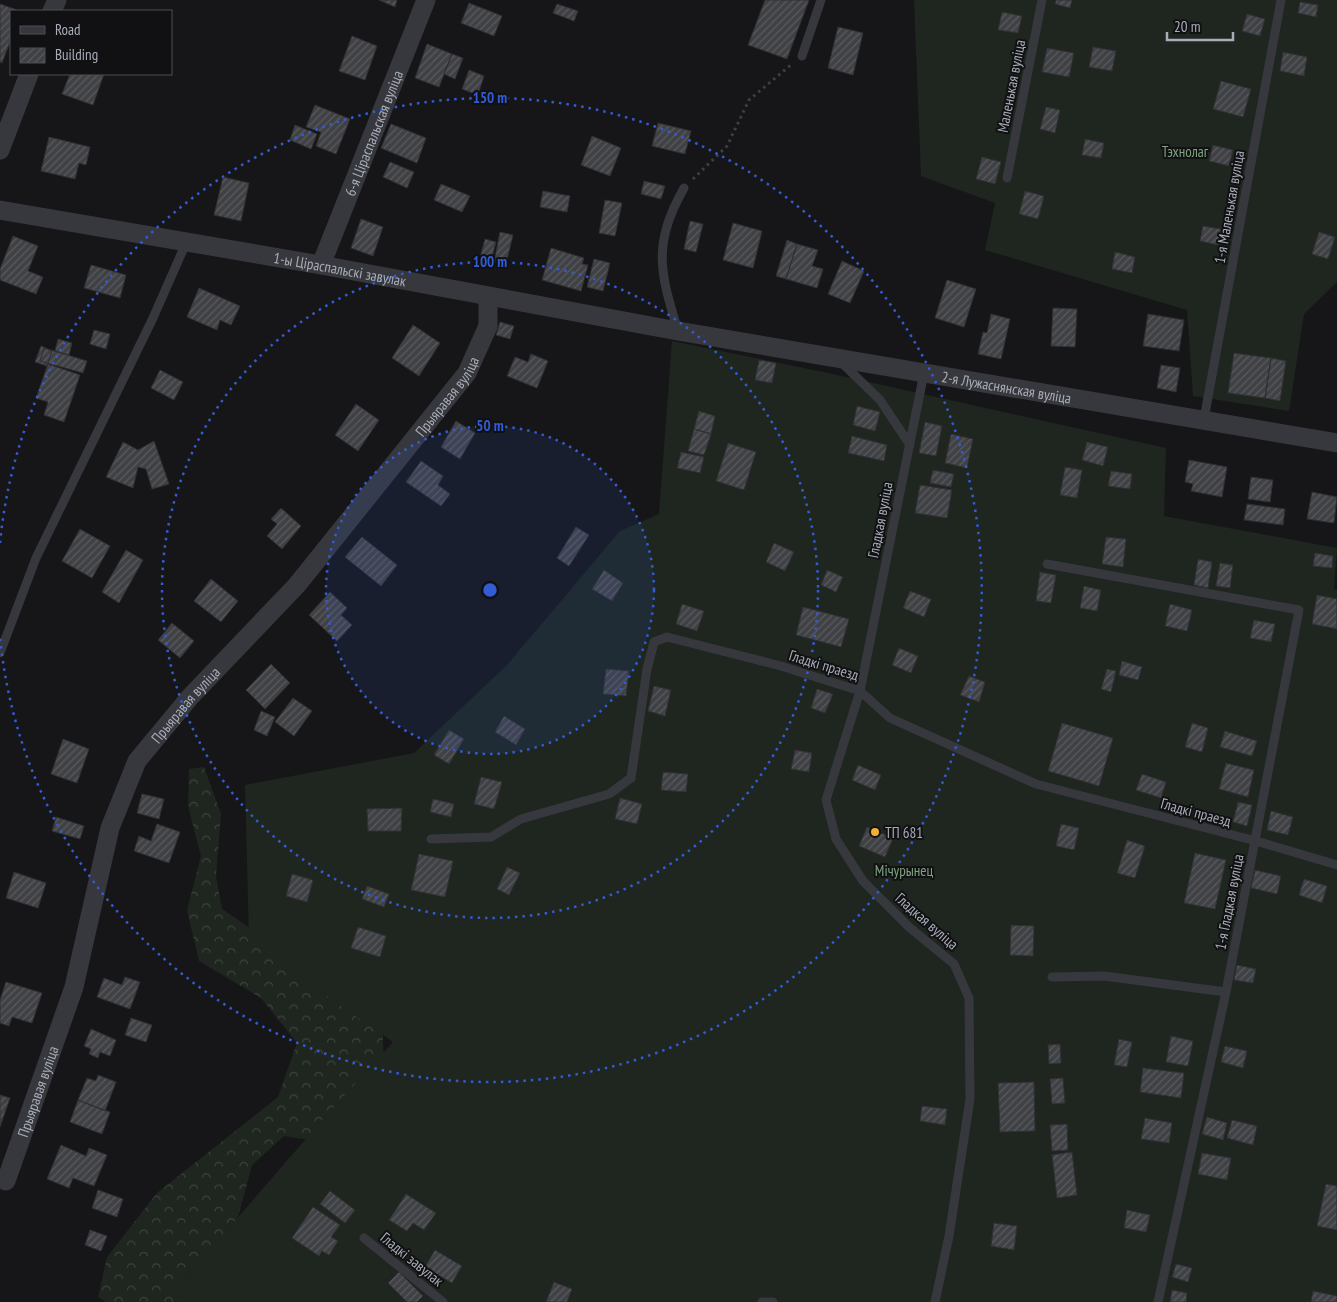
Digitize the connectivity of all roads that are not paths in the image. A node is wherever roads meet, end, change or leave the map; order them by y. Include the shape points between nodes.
1 (426, 0) edge
2 (821, 0) edge
3 (1042, 0) edge
4 (1282, 0) edge
5 (802, 56) road end
6 (29, 75) edge
7 (0, 150) edge
8 (1007, 178) dead end
9 (684, 188) road end
10 (0, 210) edge
11 (186, 243) junction
12 (321, 265) junction
13 (488, 298) junction
14 (678, 331) junction
15 (838, 358) junction
16 (924, 373) junction
17 (1204, 419) junction
18 (1337, 443) edge
19 (910, 445) junction
20 (1048, 564) dead end
21 (0, 653) edge
22 (860, 691) junction
23 (431, 839) dead end
24 (1256, 841) junction
25 (1337, 866) edge
26 (1052, 977) dead end
27 (1226, 992) junction
28 (6, 1181) dead end
29 (364, 1238) dead end
30 (443, 1302) edge
31 (762, 1302) edge
32 (773, 1302) edge
33 (935, 1302) edge
34 (1158, 1302) edge

1 - 12 street, 6-я Ціраспальская вуліца
2 - 5 lane
3 - 8 lane, Маленькая вуліца
4 - 17 lane, 1-я Маленькая вуліца
6 - 7 street
9 - 14 lane via 669,214 662,251 663,283
10 - 11 street, 1-ы Ціраспальскі завулак
11 - 12 street, 1-ы Ціраспальскі завулак
11 - 21 lane via 36,558
12 - 13 street, 1-ы Ціраспальскі завулак
13 - 14 street, 1-ы Ціраспальскі завулак
13 - 28 street, Прыяравая вуліца via 488,326 467,374 297,585 190,697 136,761 110,828 74,988
14 - 15 street, 2-я Лужаснянская вуліца
15 - 16 street, 2-я Лужаснянская вуліца
15 - 19 lane via 880,400
16 - 17 street, 2-я Лужаснянская вуліца
16 - 19 lane, Гладкая вуліца
17 - 18 street, 2-я Лужаснянская вуліца
19 - 22 lane, Гладкая вуліца
20 - 24 lane, 1-я Гладкая вуліца via 1299,610
22 - 23 lane, Гладкі праезд via 781,666 667,637 654,642 647,669 632,778 609,794 521,819 491,837
22 - 24 lane, Гладкі праезд via 890,718 1036,784
22 - 33 lane, Гладкая вуліца via 826,800 836,839 863,881 909,927 954,964 969,998 970,1099 949,1236
24 - 25 lane, Гладкі праезд
24 - 27 lane, 1-я Гладкая вуліца
26 - 27 lane via 1104,976
27 - 34 lane, 1-я Гладкая вуліца
29 - 30 lane, Гладкі завулак
31 - 32 lane

